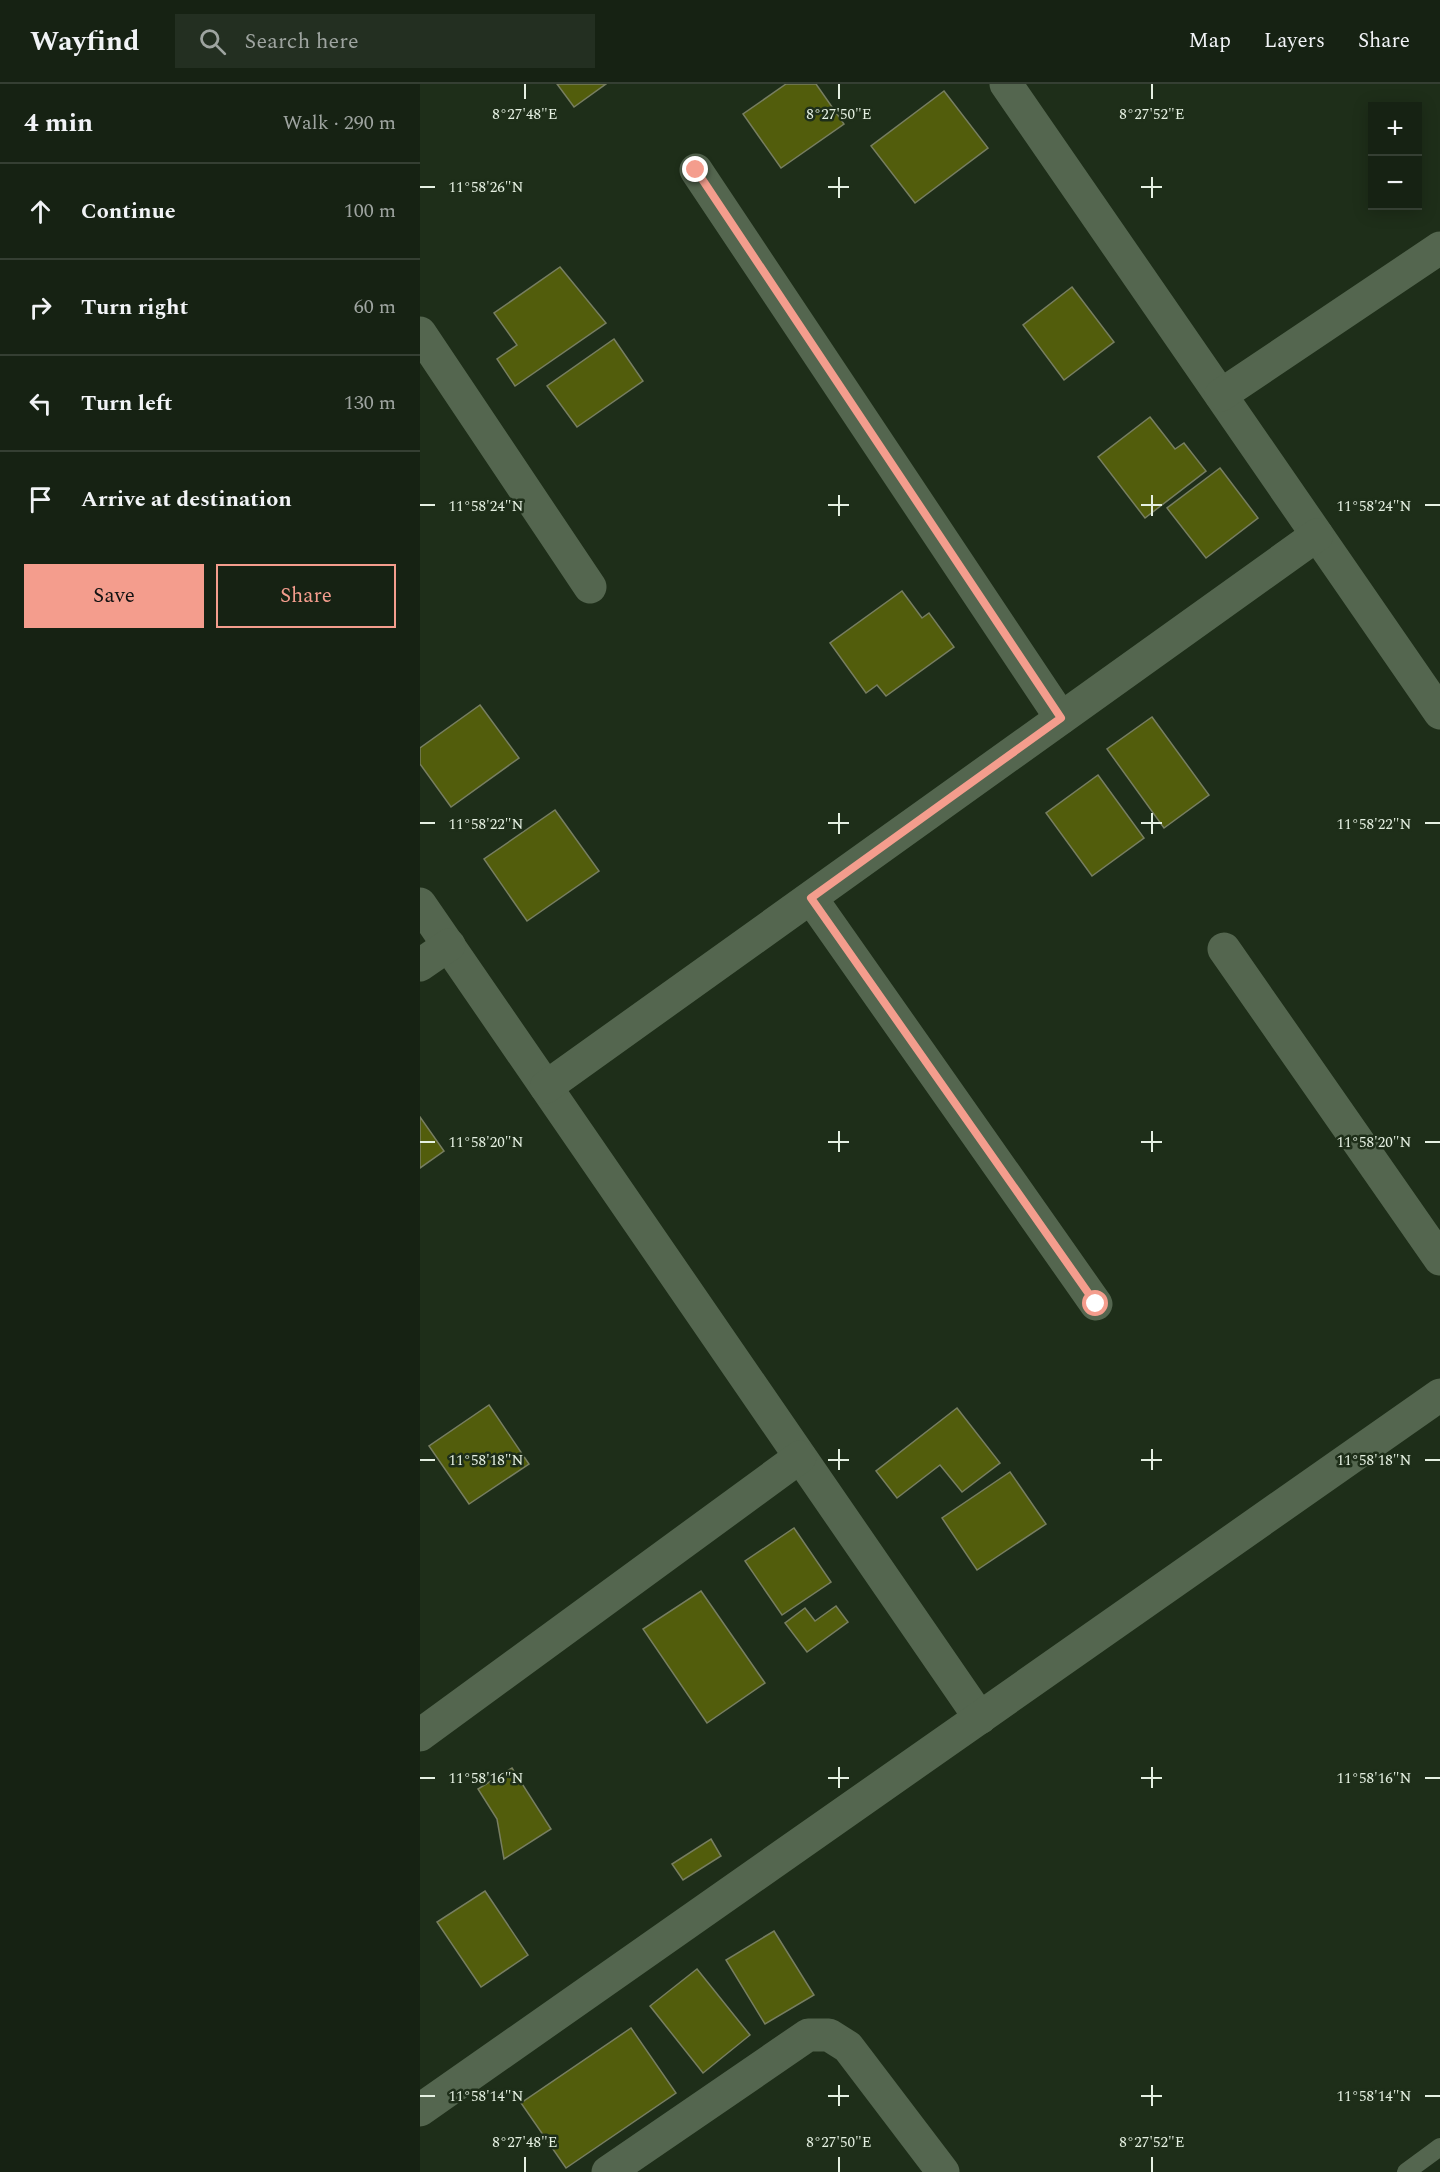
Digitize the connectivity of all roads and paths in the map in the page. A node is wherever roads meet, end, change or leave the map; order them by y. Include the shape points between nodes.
1 (1006, 84) edge
2 (696, 170) dead end
3 (1440, 248) edge
4 (420, 333) edge
5 (1221, 395) junction
6 (1317, 535) junction
7 (590, 587) dead end
8 (1440, 713) edge
9 (1061, 718) junction
10 (811, 898) junction
11 (420, 904) edge
12 (449, 945) junction
13 (1224, 949) dead end
14 (420, 965) edge
15 (546, 1087) junction
16 (1440, 1259) edge
17 (1096, 1304) dead end
18 (1440, 1395) edge
19 (800, 1456) junction
20 (980, 1718) junction
21 (420, 1735) edge
22 (420, 2110) edge
23 (1440, 2147) edge
24 (608, 2172) edge
25 (942, 2172) edge
26 (1406, 2172) edge

1 - 5 street
2 - 9 street
3 - 5 street
4 - 7 street
5 - 6 street
6 - 8 street
6 - 9 street
9 - 10 street
10 - 15 street
10 - 17 street
11 - 12 street
12 - 14 street
12 - 15 street
13 - 16 street
15 - 19 street
18 - 20 street
19 - 20 street
19 - 21 street
20 - 22 street
23 - 26 lane
24 - 25 street via 808,2036 829,2035 848,2048

